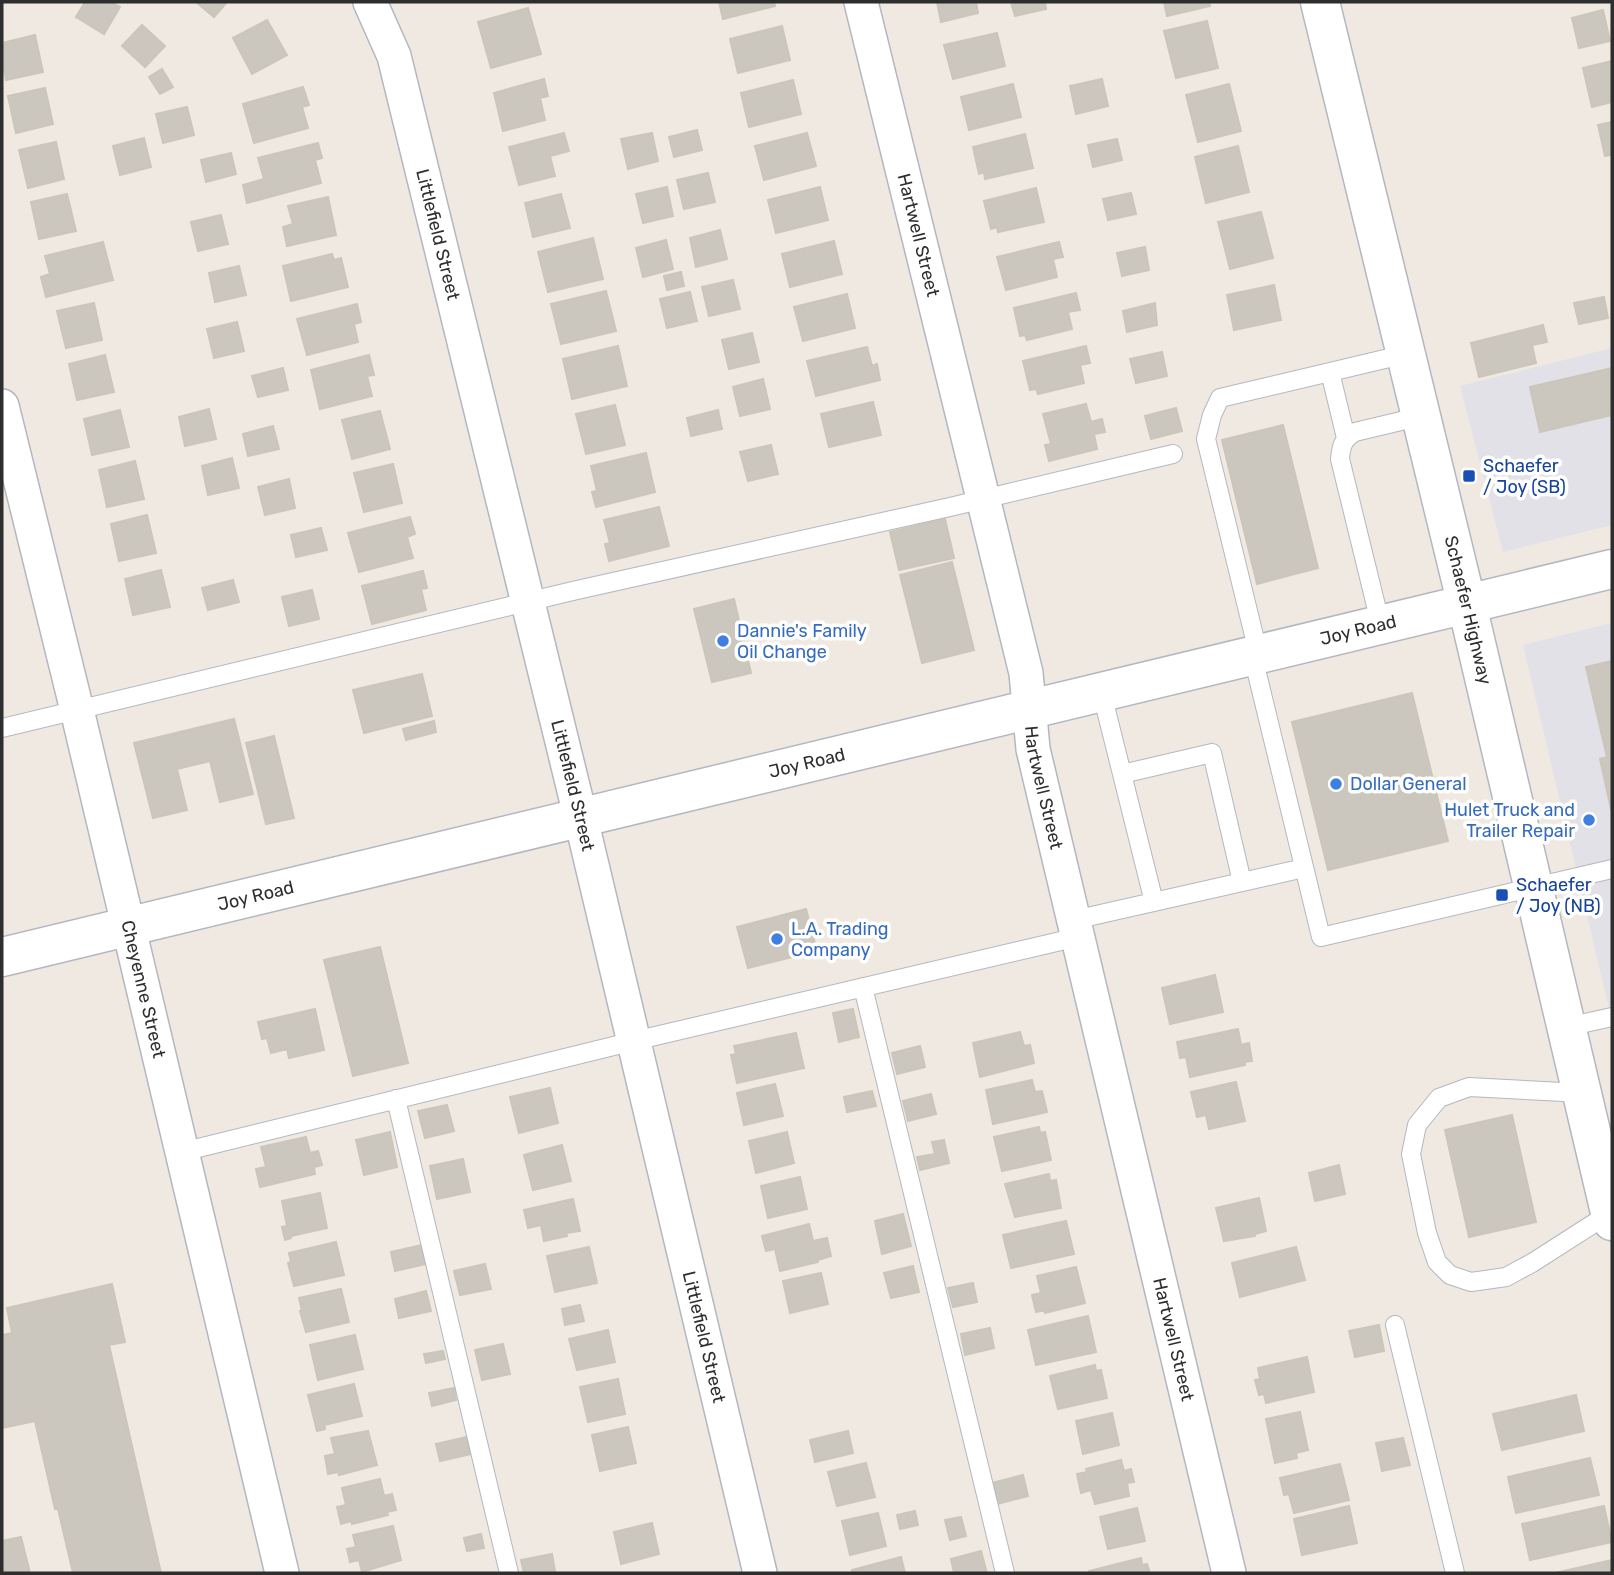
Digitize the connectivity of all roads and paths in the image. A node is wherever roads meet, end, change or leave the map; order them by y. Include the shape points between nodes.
1 (370, 2) edge
2 (861, 2) edge
3 (1321, 2) edge
4 (1406, 354) junction
5 (1329, 372) junction
6 (2, 406) edge
7 (1422, 416) junction
8 (1346, 438) junction
9 (1173, 454) dead end
10 (984, 498) junction
11 (1612, 569) edge
12 (528, 602) junction
13 (1467, 605) junction
14 (1381, 626) junction
15 (1256, 657) junction
16 (1102, 694) junction
17 (77, 710) junction
18 (1031, 711) junction
19 (2, 728) edge
20 (1122, 774) junction
21 (581, 818) junction
22 (1304, 868) junction
23 (1612, 869) edge
24 (1242, 882) junction
25 (1534, 886) junction
26 (1154, 902) junction
27 (129, 927) junction
28 (1076, 928) junction
29 (2, 957) edge
30 (863, 987) junction
31 (1612, 1017) edge
32 (1567, 1027) junction
33 (634, 1041) junction
34 (1583, 1093) junction
35 (396, 1099) junction
36 (182, 1152) junction
37 (1611, 1217) edge
38 (1395, 1325) dead end
39 (282, 1573) edge
40 (509, 1573) edge
41 (760, 1573) edge
42 (1005, 1573) edge
43 (1229, 1573) edge
44 (1455, 1573) edge

1 - 12 street, Littlefield Street via 394,56
2 - 10 street, Hartwell Street
3 - 4 street, Schaefer Highway
4 - 5 lane
4 - 7 street, Schaefer Highway
5 - 8 lane
5 - 15 lane via 1220,398 1212,415 1206,439
6 - 17 street, Cheyenne Street
7 - 8 lane
7 - 13 street, Schaefer Highway
8 - 14 lane via 1340,459
9 - 10 lane
10 - 12 lane
10 - 18 street, Hartwell Street
11 - 13 street, Joy Road
12 - 17 lane
12 - 21 street, Littlefield Street
13 - 14 street, Joy Road
13 - 25 street, Schaefer Highway
14 - 15 street, Joy Road
15 - 16 street, Joy Road
15 - 22 lane
16 - 18 street, Joy Road
16 - 20 lane
17 - 19 lane
17 - 27 street, Cheyenne Street
18 - 21 street, Joy Road
18 - 28 street, Hartwell Street via 1033,749
20 - 24 lane via 1212,753
20 - 26 lane
21 - 27 street, Joy Road
21 - 33 street, Littlefield Street
22 - 24 lane
22 - 25 lane via 1321,937
23 - 25 lane
24 - 26 lane
25 - 32 street, Schaefer Highway
26 - 28 lane
27 - 29 street, Joy Road
27 - 36 street, Cheyenne Street
28 - 30 lane
28 - 43 street, Hartwell Street
30 - 33 lane
30 - 42 lane
31 - 32 lane
32 - 34 street, Schaefer Highway
33 - 35 lane
33 - 41 street, Littlefield Street
34 - 37 street, Schaefer Highway
34 - 37 lane via 1469,1087 1439,1098 1417,1125 1411,1153 1427,1233 1437,1262 1450,1275 1471,1282 1506,1277
35 - 36 lane
35 - 40 lane
36 - 39 street, Cheyenne Street
38 - 44 lane

